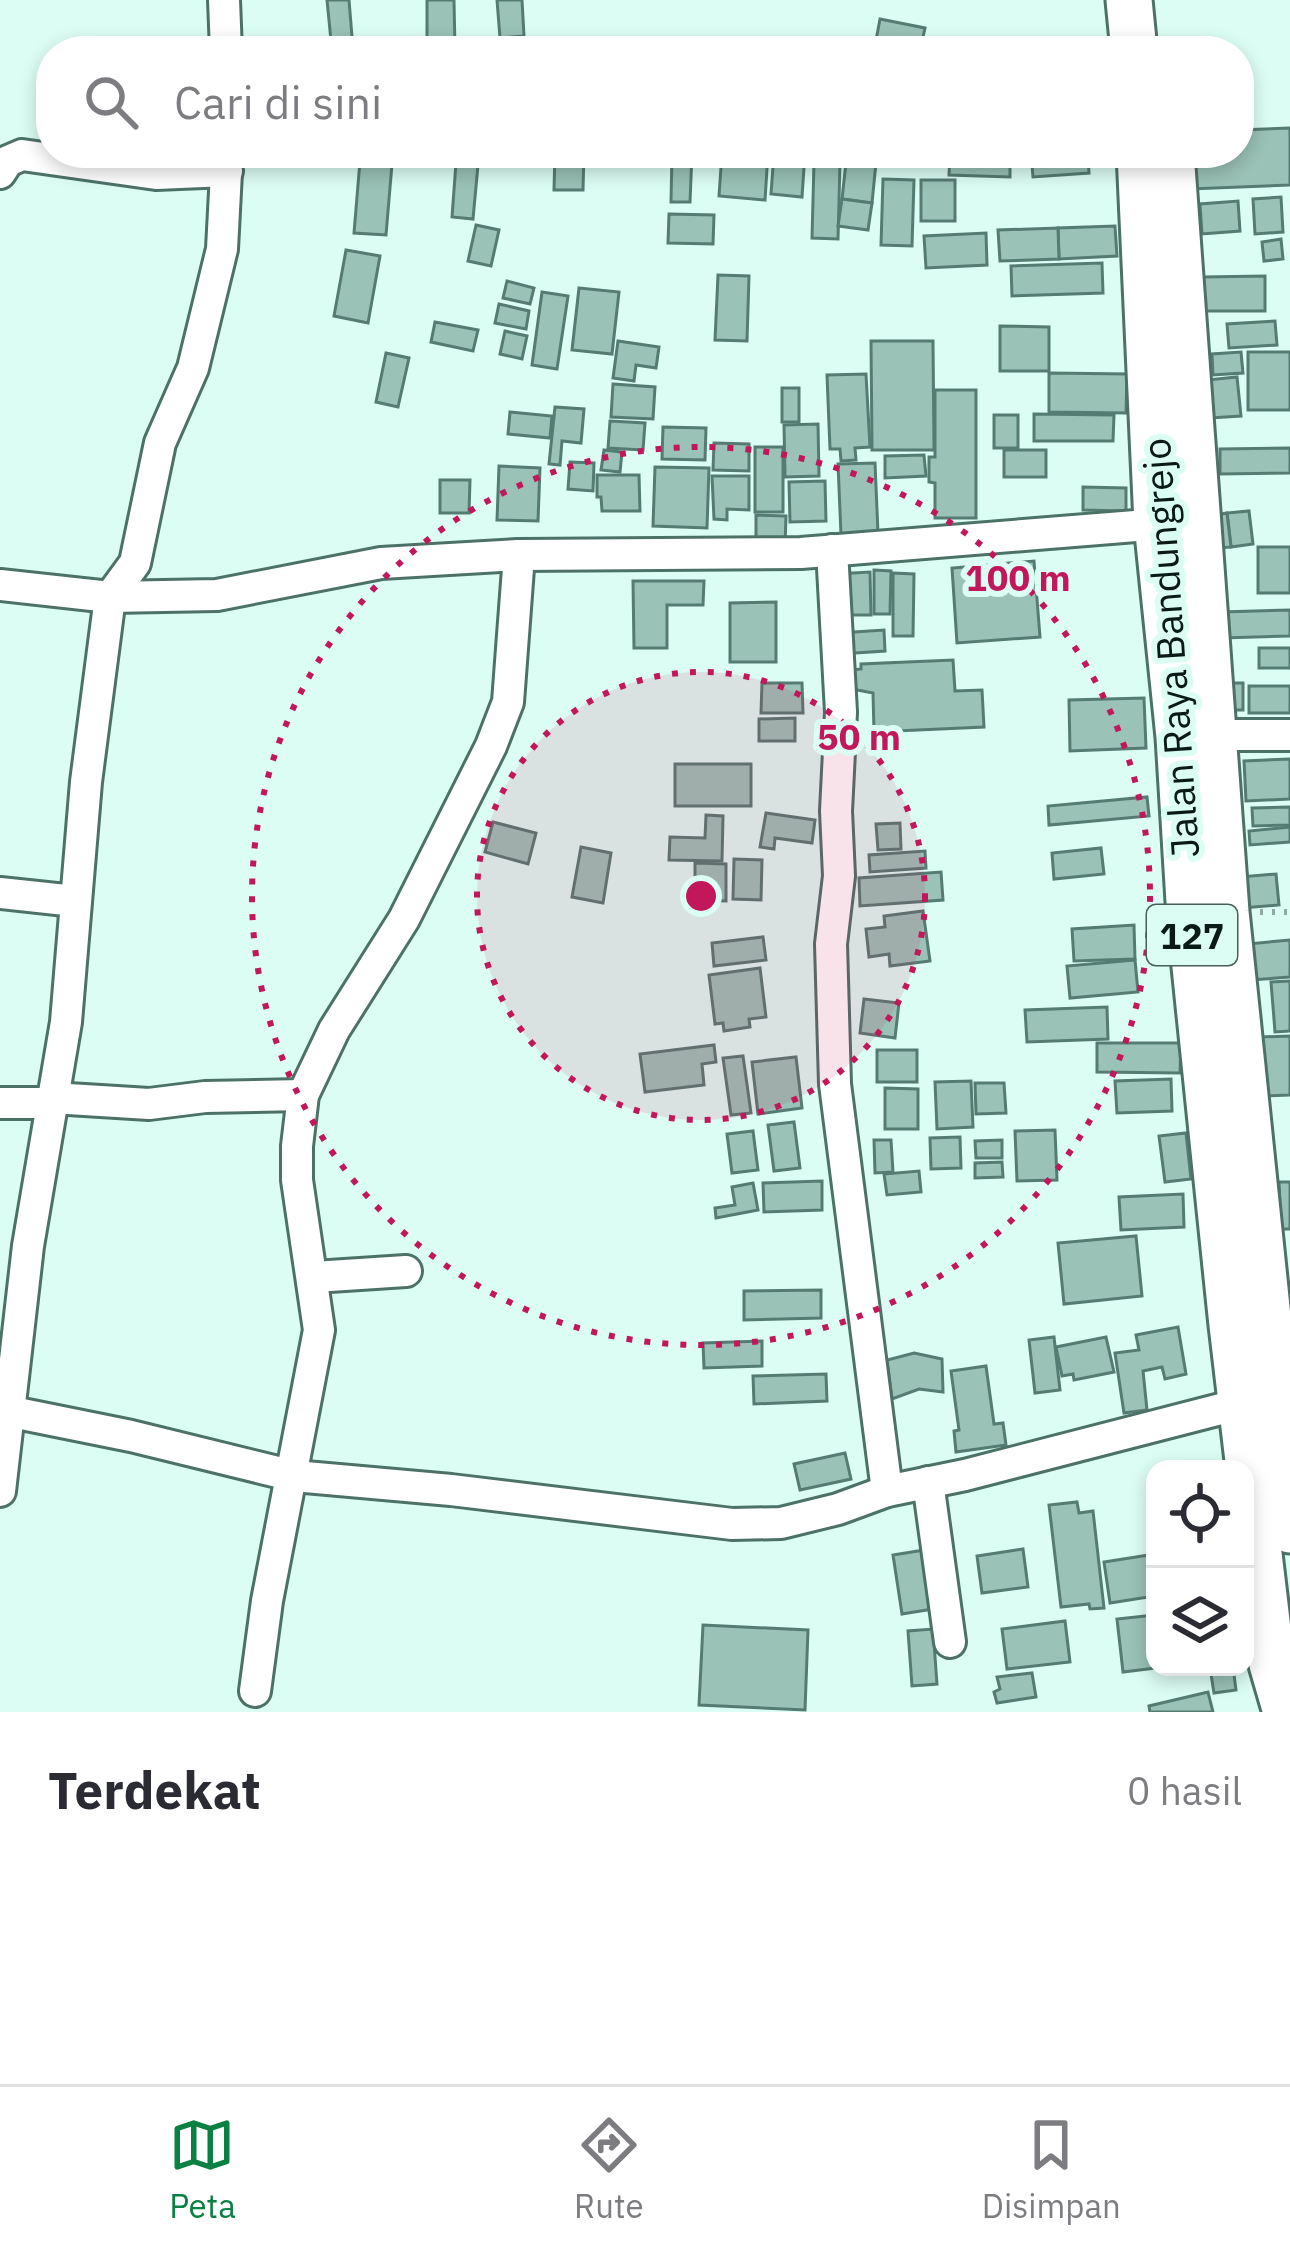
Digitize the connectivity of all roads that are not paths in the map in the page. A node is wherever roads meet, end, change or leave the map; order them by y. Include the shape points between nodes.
1 (224, 0) edge
2 (1129, 0) edge
3 (1159, 0) edge
4 (225, 36) edge
5 (1133, 36) edge
6 (1162, 36) edge
7 (36, 157) edge
8 (114, 168) edge
9 (192, 168) edge
10 (227, 168) edge
11 (1141, 168) edge
12 (1172, 168) edge
13 (0, 173) edge
14 (1177, 524) junction
15 (832, 550) junction
16 (519, 555) junction
17 (0, 585) edge
18 (110, 597) junction
19 (1195, 735) junction
20 (1290, 735) edge
21 (0, 893) edge
22 (76, 902) junction
23 (304, 1095) junction
24 (51, 1100) junction
25 (0, 1103) edge
26 (14, 1246) edge
27 (406, 1270) dead end
28 (314, 1277) junction
29 (1264, 1334) edge
30 (1244, 1403) junction
31 (11, 1412) junction
32 (1285, 1440) edge
33 (294, 1476) junction
34 (928, 1482) junction
35 (0, 1491) edge
36 (887, 1491) junction
37 (1290, 1530) edge
38 (950, 1642) dead end
39 (255, 1691) dead end
40 (1286, 1712) edge

1 - 4 street
2 - 5 main road
3 - 6 main road
7 - 13 street via 8,160
8 - 9 street
10 - 18 street via 222,248 193,368 160,443 135,563
11 - 14 main road, Jalan Raya Bandungrejo / 127
12 - 14 main road, Jalan Raya Bandungrejo / 127
14 - 15 street
14 - 19 main road, Jalan Raya Bandungrejo / 127
15 - 16 street
15 - 36 street via 841,712 831,944 835,1084
16 - 18 street via 381,563 217,595
16 - 23 street via 508,701 491,746
17 - 18 street
18 - 22 street
19 - 20 street
19 - 29 main road, Jalan Raya Bandungrejo / 127 via 1190,918
21 - 22 street
22 - 24 street
23 - 24 street
23 - 28 street via 297,1180
24 - 25 street
24 - 26 street
26 - 31 street
27 - 28 street
28 - 33 street via 319,1330
29 - 30 main road, Jalan Raya Bandungrejo / 127
29 - 32 main road, Jalan Raya Bandungrejo / 127
30 - 34 street
30 - 40 main road, Jalan Raya Bandungrejo / 127 via 1272,1664
31 - 33 street
31 - 35 street
32 - 37 main road, Jalan Raya Bandungrejo / 127
33 - 36 street via 732,1524 781,1523
33 - 39 street
34 - 36 street
34 - 38 street

